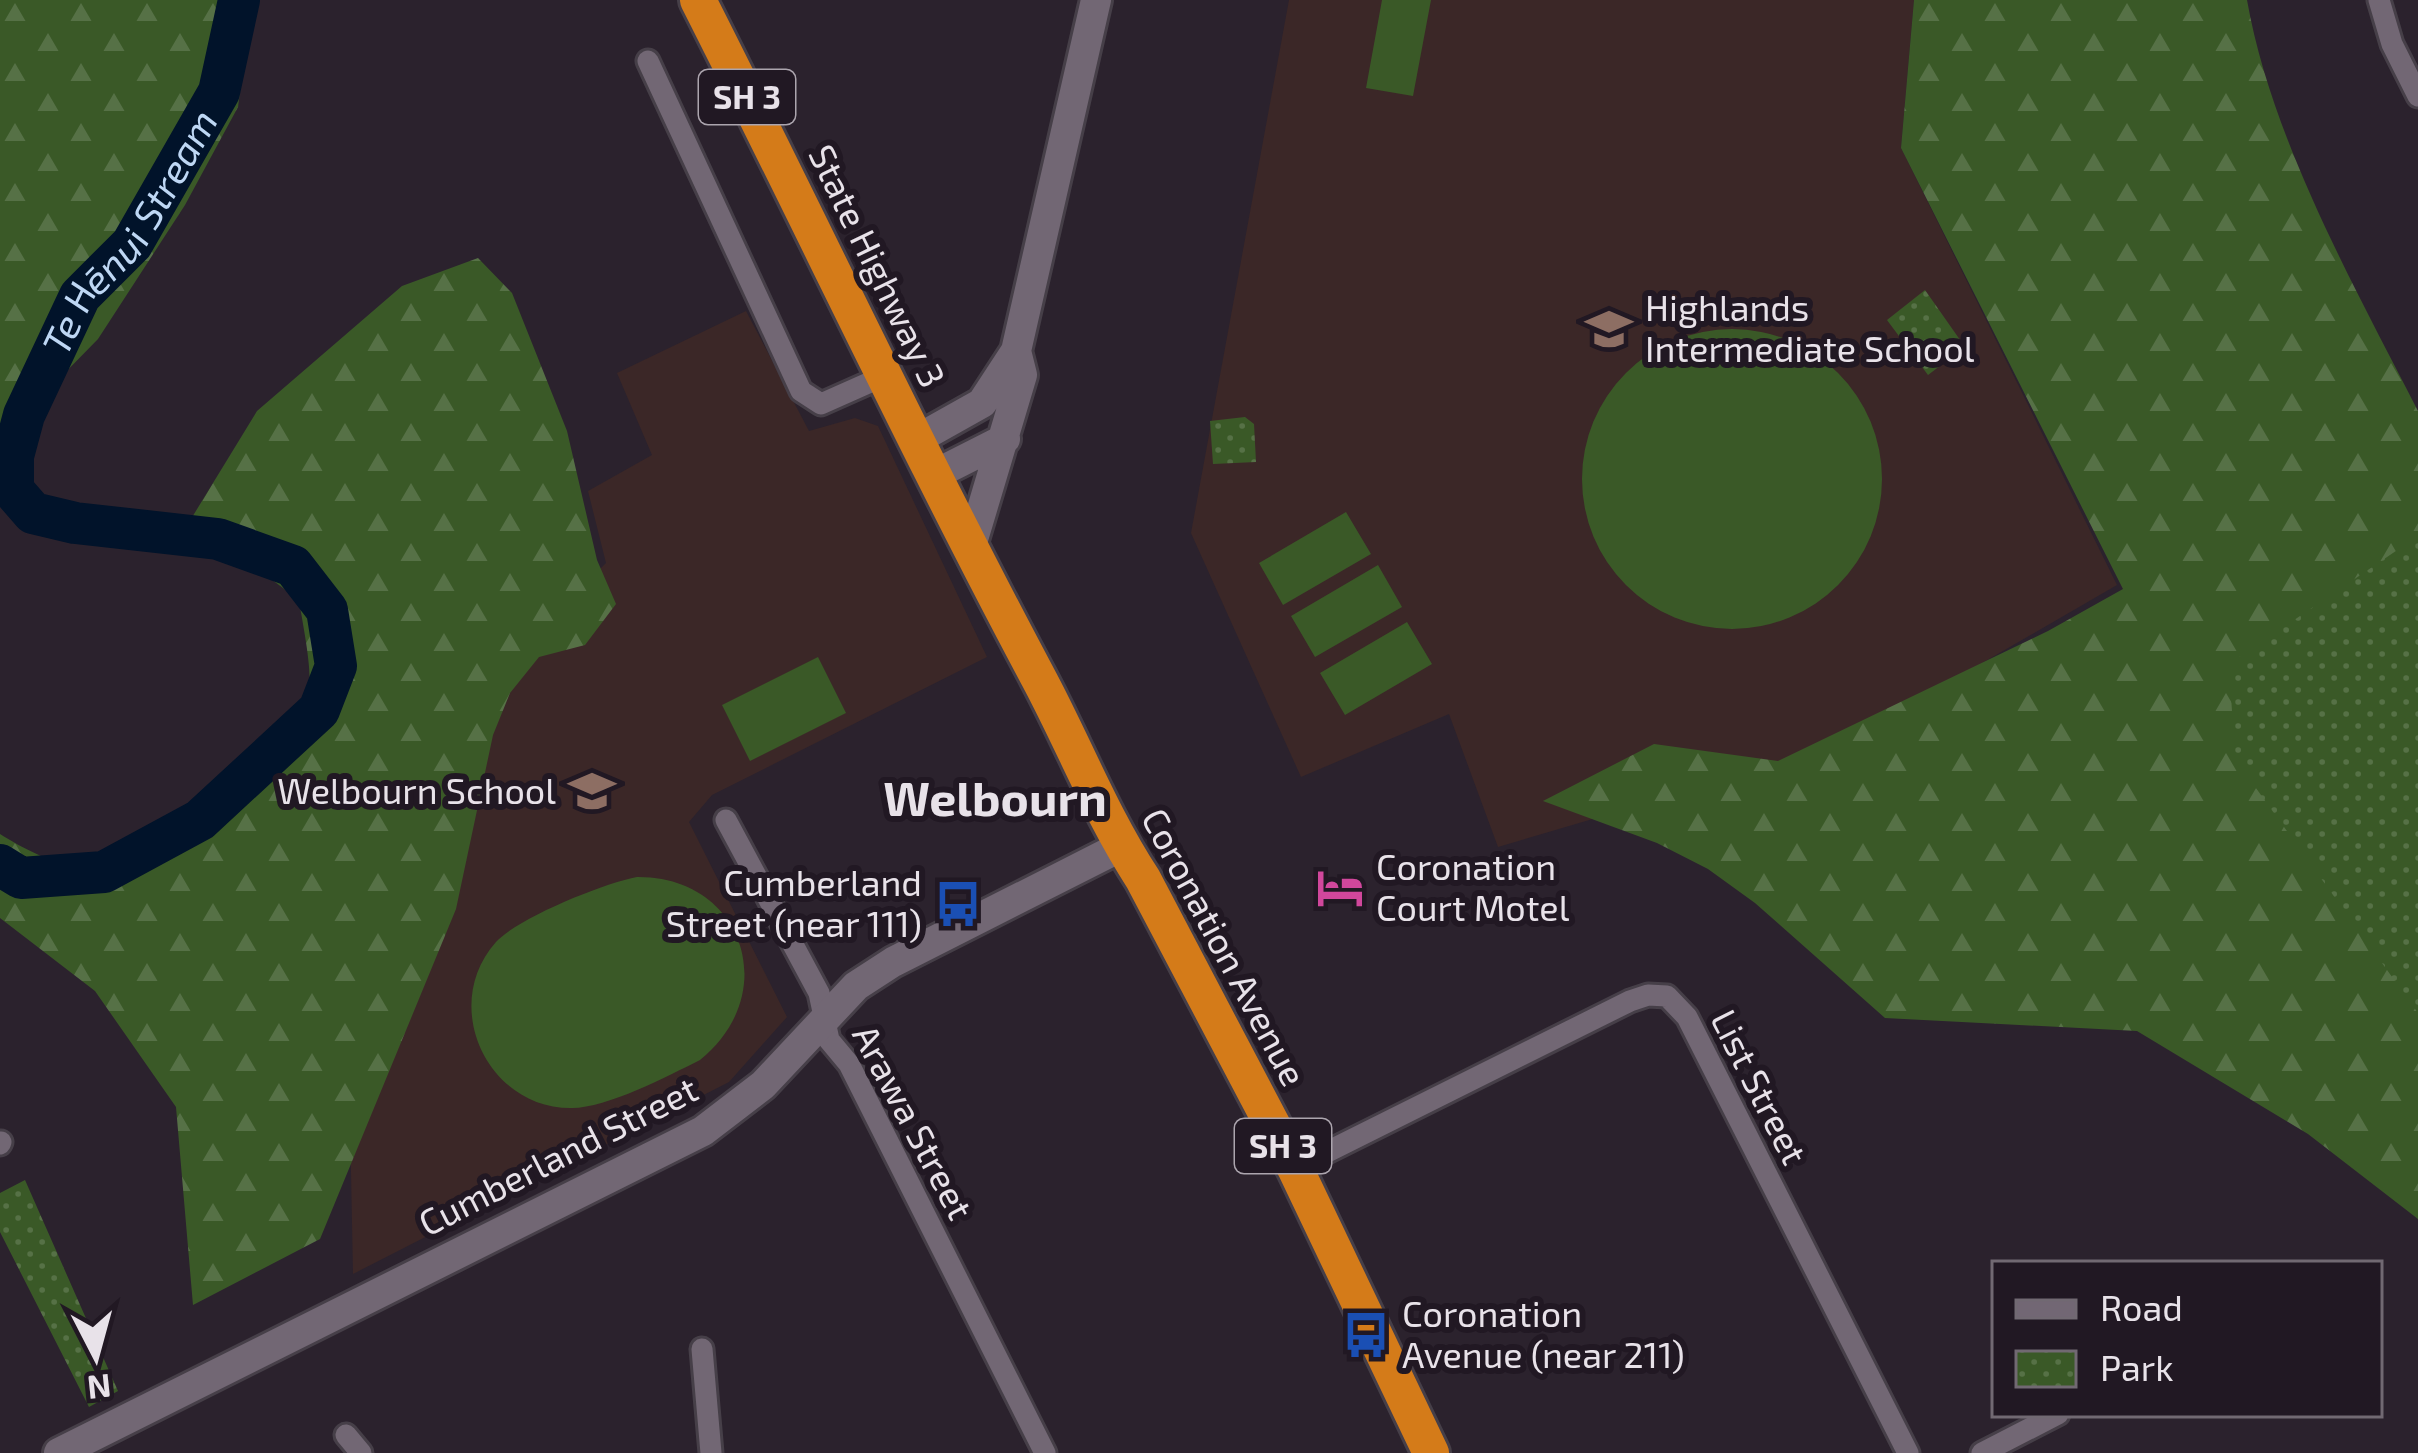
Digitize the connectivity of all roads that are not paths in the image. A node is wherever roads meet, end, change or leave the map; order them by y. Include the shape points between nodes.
1 (698, 0) edge
2 (1096, 0) edge
3 (2379, 0) edge
4 (648, 61) dead end
5 (2418, 96) edge
6 (1016, 351) junction
7 (884, 376) junction
8 (1004, 439) junction
9 (916, 440) junction
10 (934, 475) junction
11 (971, 546) junction
12 (726, 820) dead end
13 (1121, 846) junction
14 (824, 1019) junction
15 (1295, 1168) junction
16 (702, 1348) dead end
17 (2053, 1417) edge
18 (1420, 1449) edge
19 (59, 1453) edge
20 (711, 1453) edge
21 (1046, 1453) edge
22 (1908, 1453) edge
23 (1982, 1453) edge

1 - 7 highway, State Highway 3 / SH 3
2 - 6 main road
3 - 5 street
4 - 7 street via 801,391 821,404
6 - 8 main road via 1022,375
6 - 9 main road via 982,403
7 - 9 highway, State Highway 3 / SH 3
8 - 10 main road
8 - 11 main road
9 - 10 highway, Coronation Avenue / SH 3
10 - 11 highway, Coronation Avenue / SH 3
11 - 13 highway, Coronation Avenue / SH 3
12 - 14 street, Arawa Street via 819,993
13 - 14 main road, Cumberland Street via 893,962
13 - 15 highway, Coronation Avenue / SH 3
14 - 19 main road, Cumberland Street via 763,1085 703,1131
14 - 21 street, Arawa Street
15 - 18 highway, Coronation Avenue / SH 3
15 - 22 street, List Street via 1630,1001 1667,996 1687,1017
16 - 20 street
17 - 23 street

